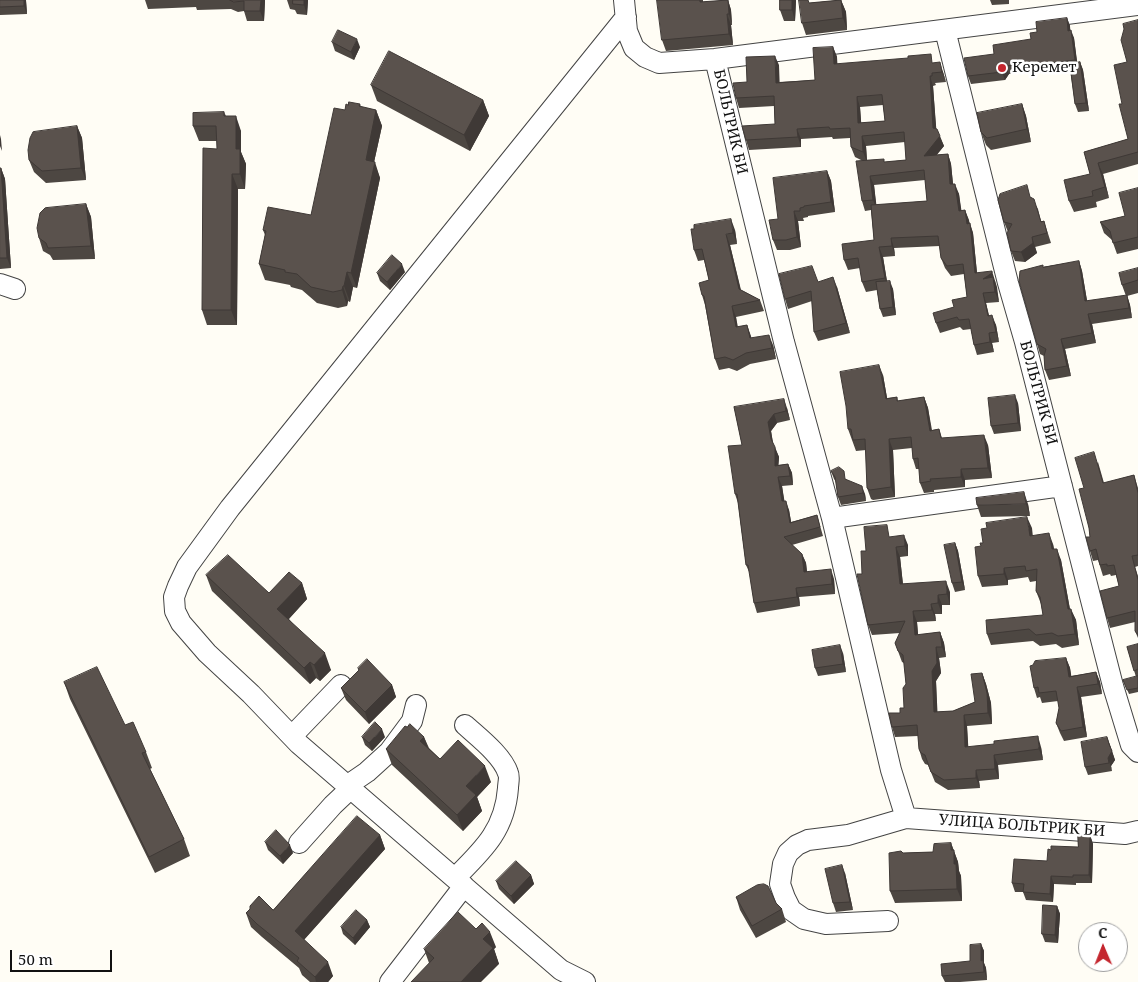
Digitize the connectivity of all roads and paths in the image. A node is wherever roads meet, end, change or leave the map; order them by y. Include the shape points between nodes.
1 (1138, 5) edge
2 (625, 8) edge
3 (946, 30) junction
4 (715, 59) junction
5 (1062, 486) junction
6 (832, 518) junction
7 (341, 685) edge
8 (416, 704) dead end
9 (465, 725) dead end
10 (292, 736) junction
11 (1136, 747) edge
12 (350, 786) junction
13 (906, 818) junction
14 (1138, 831) edge
15 (299, 843) dead end
16 (459, 882) junction
17 (888, 921) dead end
18 (390, 982) edge
19 (585, 982) edge

1 - 3 street
2 - 4 street via 627,31 634,48 645,57 659,63
2 - 10 street via 230,508 187,567 178,586 174,597 175,611 181,623
3 - 4 street
3 - 5 street, БОЛЬТРИК БИ
4 - 6 street, БОЛЬТРИК БИ via 782,333
5 - 6 street
5 - 11 street, БОЛЬТРИК БИ via 1113,686
6 - 13 street, БОЛЬТРИК БИ via 891,770
7 - 10 street
8 - 12 street via 412,722 389,752
9 - 16 street via 494,751 509,774 501,823
10 - 12 street
12 - 15 street
12 - 16 street
13 - 14 street, УЛИЦА БОЛЬТРИК БИ via 1125,834
13 - 17 street, УЛИЦА БОЛЬТРИК БИ via 848,835 808,840 788,853 780,875 780,884 791,910 804,919 826,924
16 - 18 street
16 - 19 street via 561,970

